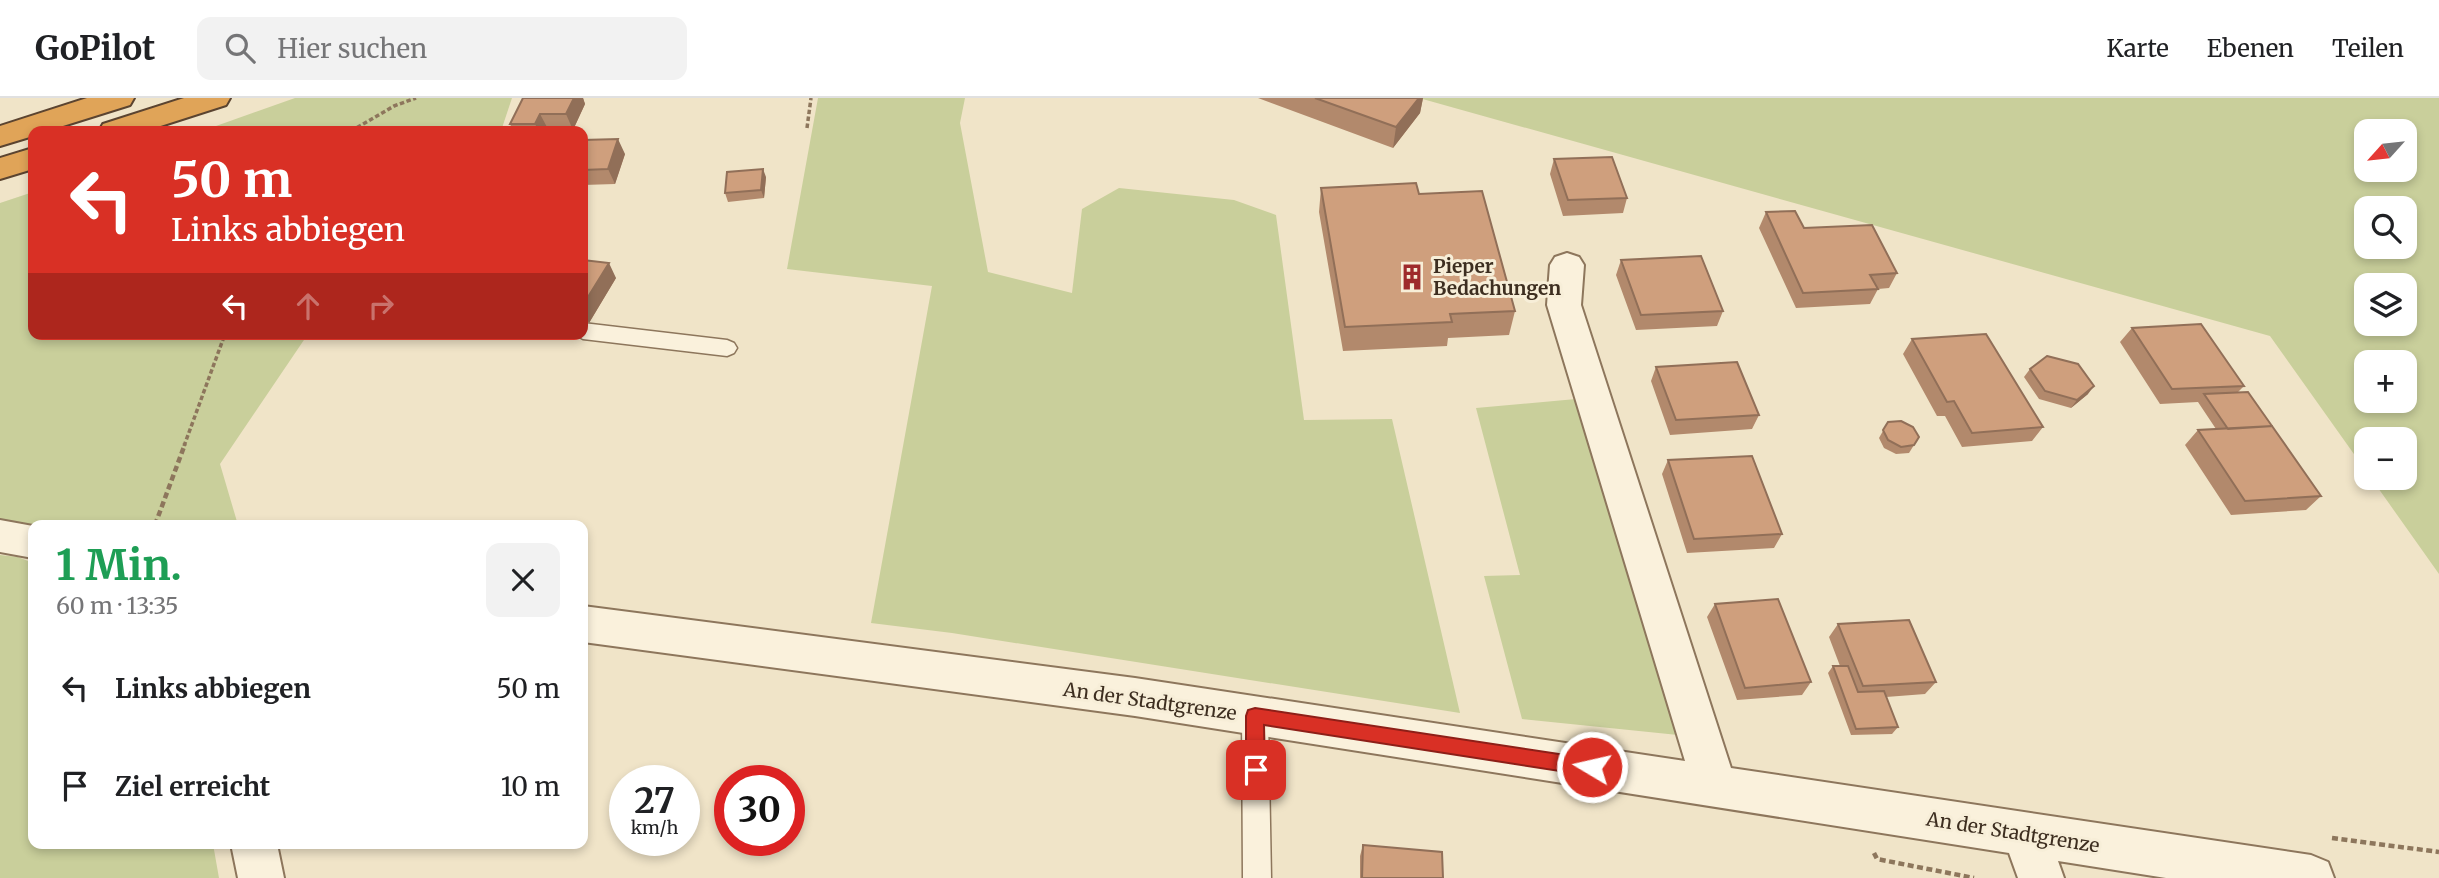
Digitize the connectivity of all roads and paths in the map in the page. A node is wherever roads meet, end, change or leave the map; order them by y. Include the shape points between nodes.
1 (120, 98) edge
2 (215, 98) edge
3 (416, 98) edge
4 (811, 98) edge
5 (32, 126) edge
6 (129, 126) edge
7 (360, 126) edge
8 (28, 127) edge
9 (807, 128) dead end
10 (0, 136) edge
11 (28, 160) edge
12 (0, 169) edge
13 (1567, 265) dead end
14 (588, 332) edge
15 (223, 340) edge
16 (727, 348) dead end
17 (157, 520) edge
18 (0, 536) edge
19 (28, 540) edge
20 (588, 625) edge
21 (1255, 716) junction
22 (1715, 786) junction
23 (2025, 835) junction
24 (255, 849) edge
25 (261, 878) edge
26 (1257, 878) edge
27 (2042, 878) edge
28 (2311, 878) edge

1 - 5 highway
2 - 6 highway
3 - 7 path
4 - 9 path
8 - 10 highway
11 - 12 highway
13 - 22 street via 1564,305
14 - 16 lane
15 - 17 path
18 - 19 street
20 - 21 street, An der Stadtgrenze
21 - 22 street, An der Stadtgrenze
21 - 26 lane
22 - 23 street, An der Stadtgrenze
23 - 27 street
23 - 28 street, An der Stadtgrenze
24 - 25 street

